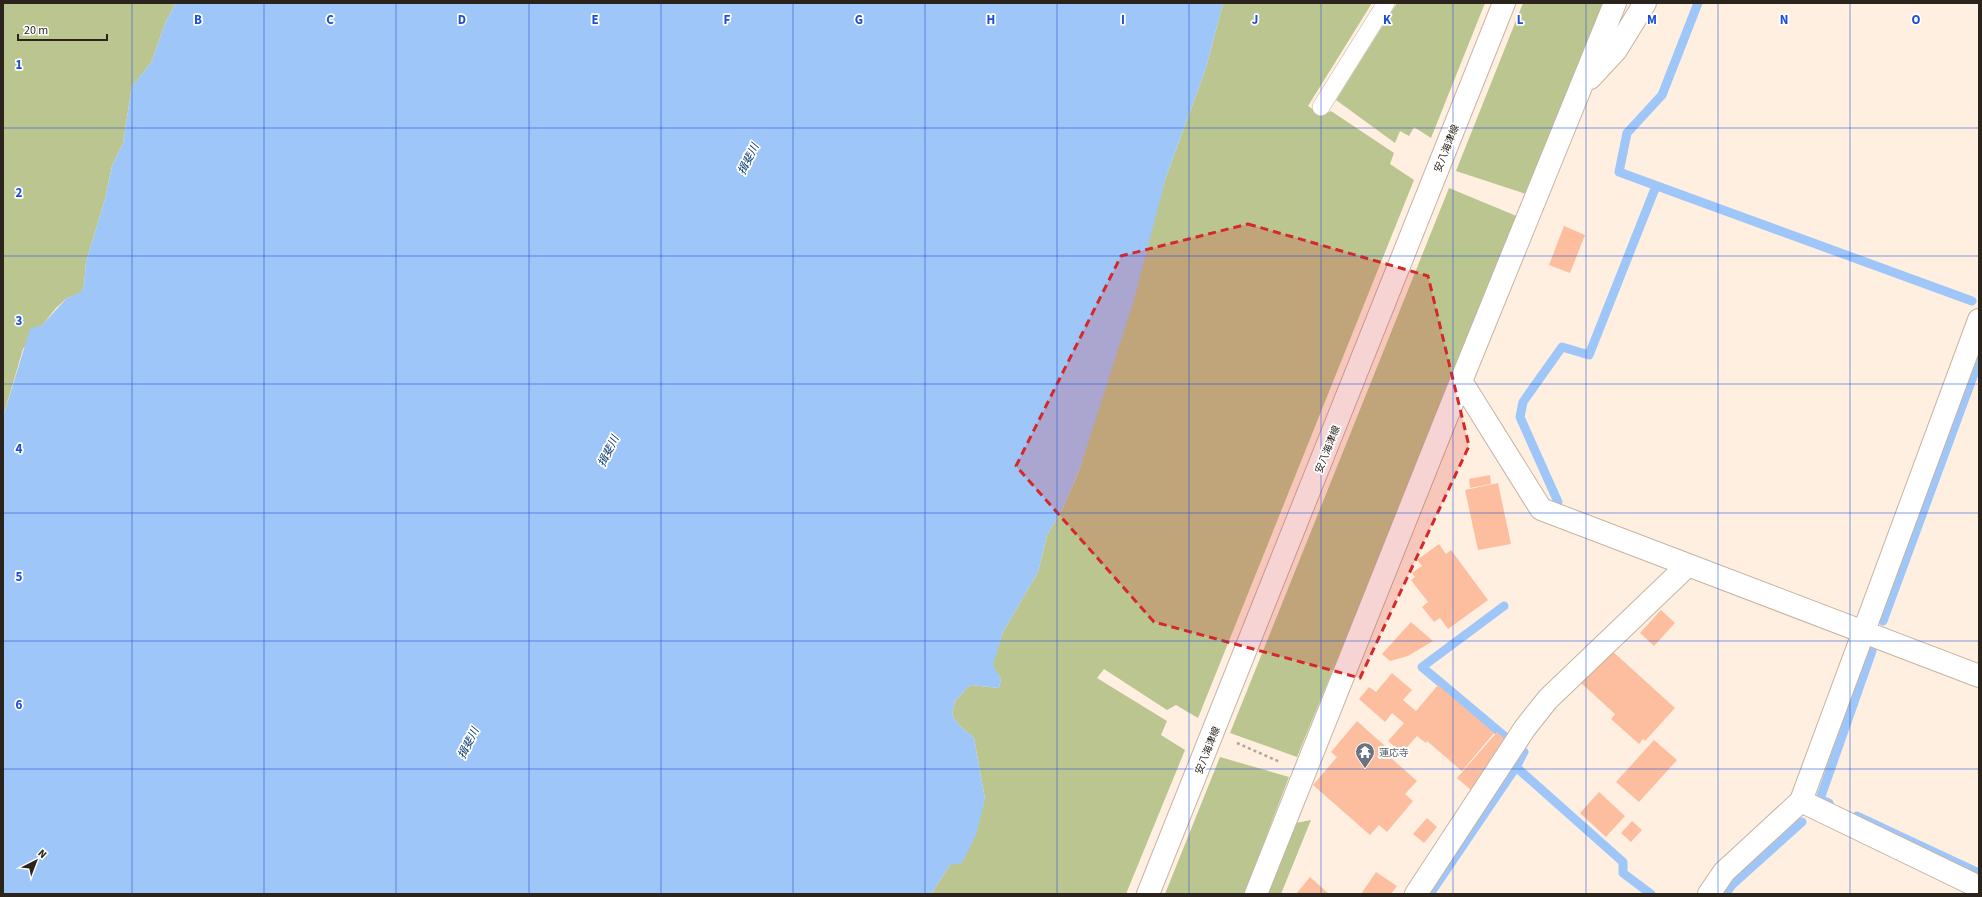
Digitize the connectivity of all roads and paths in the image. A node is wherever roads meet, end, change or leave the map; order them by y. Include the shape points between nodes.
1 (1386, 3) edge
2 (1504, 3) edge
3 (1615, 3) edge
4 (1645, 3) edge
5 (1581, 88) junction
6 (1321, 107) dead end
7 (1979, 320) edge
8 (1461, 381) junction
9 (1688, 565) junction
10 (1865, 633) junction
11 (1979, 676) edge
12 (1214, 733) junction
13 (1304, 772) junction
14 (1801, 801) junction
15 (1979, 887) edge
16 (1148, 894) edge
17 (1256, 894) edge
18 (1416, 894) edge
19 (1708, 894) edge

1 - 6 lane
2 - 12 street, 安八海津線
3 - 5 street
4 - 5 street via 1616,50
5 - 8 street
7 - 10 street
8 - 9 street via 1541,509
8 - 13 street
9 - 10 street
9 - 18 street via 1548,699 1524,728
10 - 11 street
10 - 14 street
12 - 13 path
12 - 16 street, 安八海津線
13 - 17 street
14 - 15 street
14 - 19 street via 1724,872

